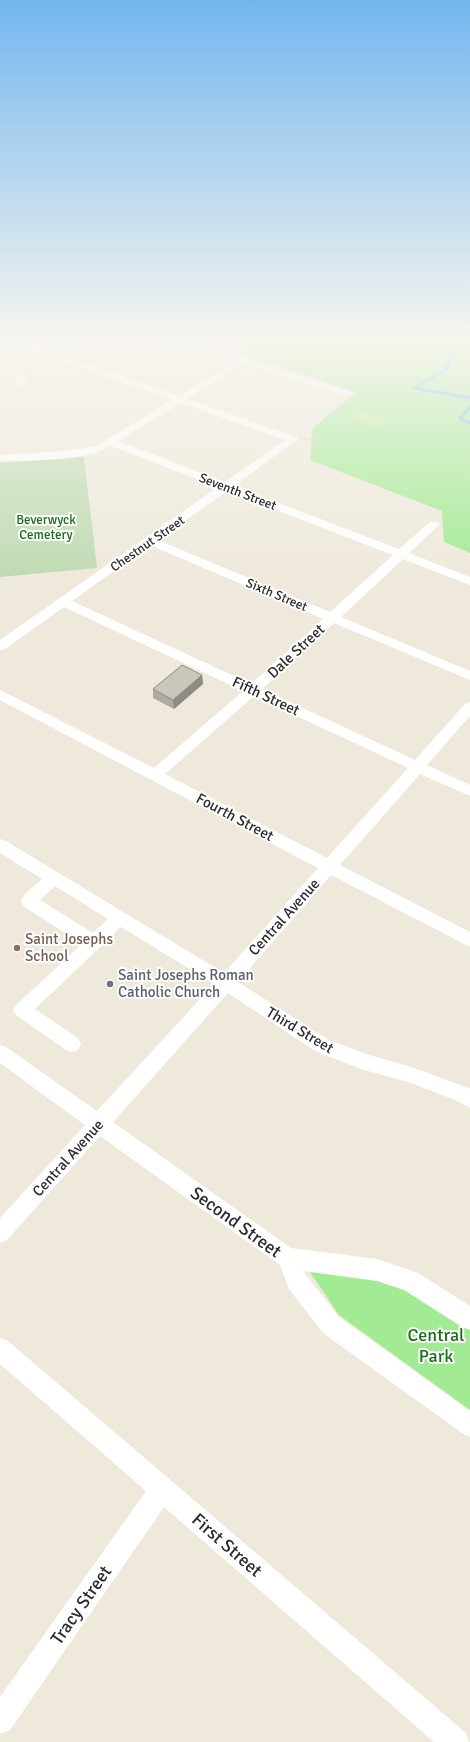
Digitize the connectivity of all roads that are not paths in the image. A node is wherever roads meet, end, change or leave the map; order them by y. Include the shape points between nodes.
1 (144, 421) edge
2 (243, 421) edge
3 (111, 442) junction
4 (0, 458) edge
5 (226, 487) junction
6 (434, 524) dead end
7 (150, 541) junction
8 (401, 554) junction
9 (470, 581) edge
10 (63, 602) junction
11 (332, 618) junction
12 (0, 646) edge
13 (470, 676) edge
14 (253, 690) junction
15 (0, 694) edge
16 (470, 707) edge
17 (417, 766) junction
18 (156, 774) junction
19 (470, 791) edge
20 (0, 845) edge
21 (330, 866) junction
22 (53, 878) junction
23 (119, 919) junction
24 (470, 940) edge
25 (94, 943) junction
26 (226, 983) junction
27 (72, 1044) dead end
28 (0, 1053) edge
29 (470, 1098) edge
30 (99, 1123) junction
31 (0, 1233) edge
32 (287, 1258) junction
33 (470, 1319) edge
34 (0, 1349) edge
35 (470, 1425) edge
36 (162, 1489) junction
37 (0, 1720) edge
38 (455, 1742) edge

1 - 3 street
2 - 5 street, Chestnut Street via 293,439
3 - 4 street via 86,452
3 - 5 street, Seventh Street
5 - 7 street, Chestnut Street
5 - 8 street, Seventh Street
6 - 8 street, Dale Street
7 - 10 street, Chestnut Street
7 - 11 street, Sixth Street
8 - 9 street, Seventh Street
8 - 11 street, Dale Street
10 - 12 street, Chestnut Street
10 - 14 street, Fifth Street
11 - 13 street, Sixth Street
11 - 14 street, Dale Street
14 - 17 street, Fifth Street
14 - 18 street, Dale Street
15 - 18 street, Fourth Street
16 - 17 street, Central Avenue
17 - 19 street, Fifth Street
17 - 21 street, Central Avenue
18 - 21 street, Fourth Street
20 - 22 street, Third Street
21 - 24 street, Fourth Street
21 - 26 street, Central Avenue
22 - 23 street, Third Street
22 - 25 street via 29,901
23 - 25 street
23 - 26 street, Third Street
25 - 27 street via 22,1010
26 - 29 street, Third Street via 321,1046 361,1061 411,1075
26 - 30 street, Central Avenue
28 - 30 street, Second Street
30 - 31 street, Central Avenue
30 - 32 street, Second Street
32 - 33 street via 376,1270 410,1281
32 - 35 street, Second Street via 297,1281 331,1325
34 - 36 street, First Street
36 - 37 street, Tracy Street
36 - 38 street, First Street

